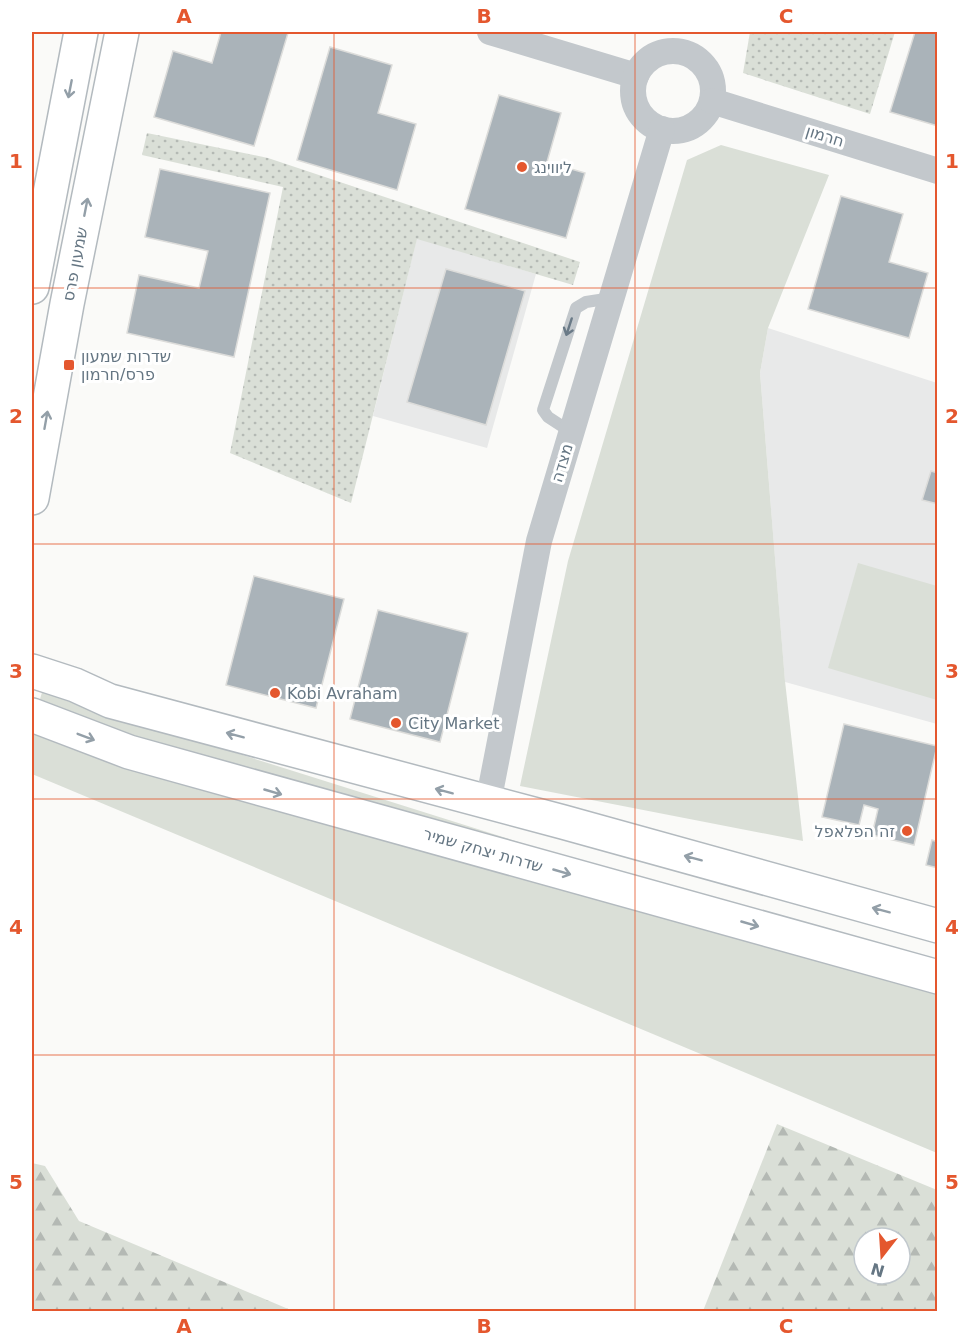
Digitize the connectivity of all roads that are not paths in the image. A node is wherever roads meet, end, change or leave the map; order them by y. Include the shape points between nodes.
1 (81, 32) edge
2 (122, 32) edge
3 (490, 32) edge
4 (689, 42) edge
5 (636, 76) junction
6 (712, 100) junction
7 (662, 129) junction
8 (938, 171) edge
9 (32, 286) edge
10 (612, 298) junction
11 (572, 432) junction
12 (32, 498) edge
13 (32, 671) edge
14 (32, 715) edge
15 (488, 803) junction
16 (938, 926) edge
17 (938, 977) edge

1 -> 9 street
12 -> 2 street, שמעון פרס
3 - 5 street
4 - 5 street via 651,58
4 - 6 street via 710,77
5 - 7 street via 634,102 650,124
6 - 7 street via 707,112 693,125 675,131
6 - 8 street, חרמון
7 - 10 street, מצדה
10 - 11 street, מצדה
10 -> 11 lane via 586,302 576,308 543,410
11 - 15 street, מצדה via 539,541
15 -> 13 street via 110,701
14 -> 17 street, שדרות יצחק שמיר via 129,752
16 -> 15 street

